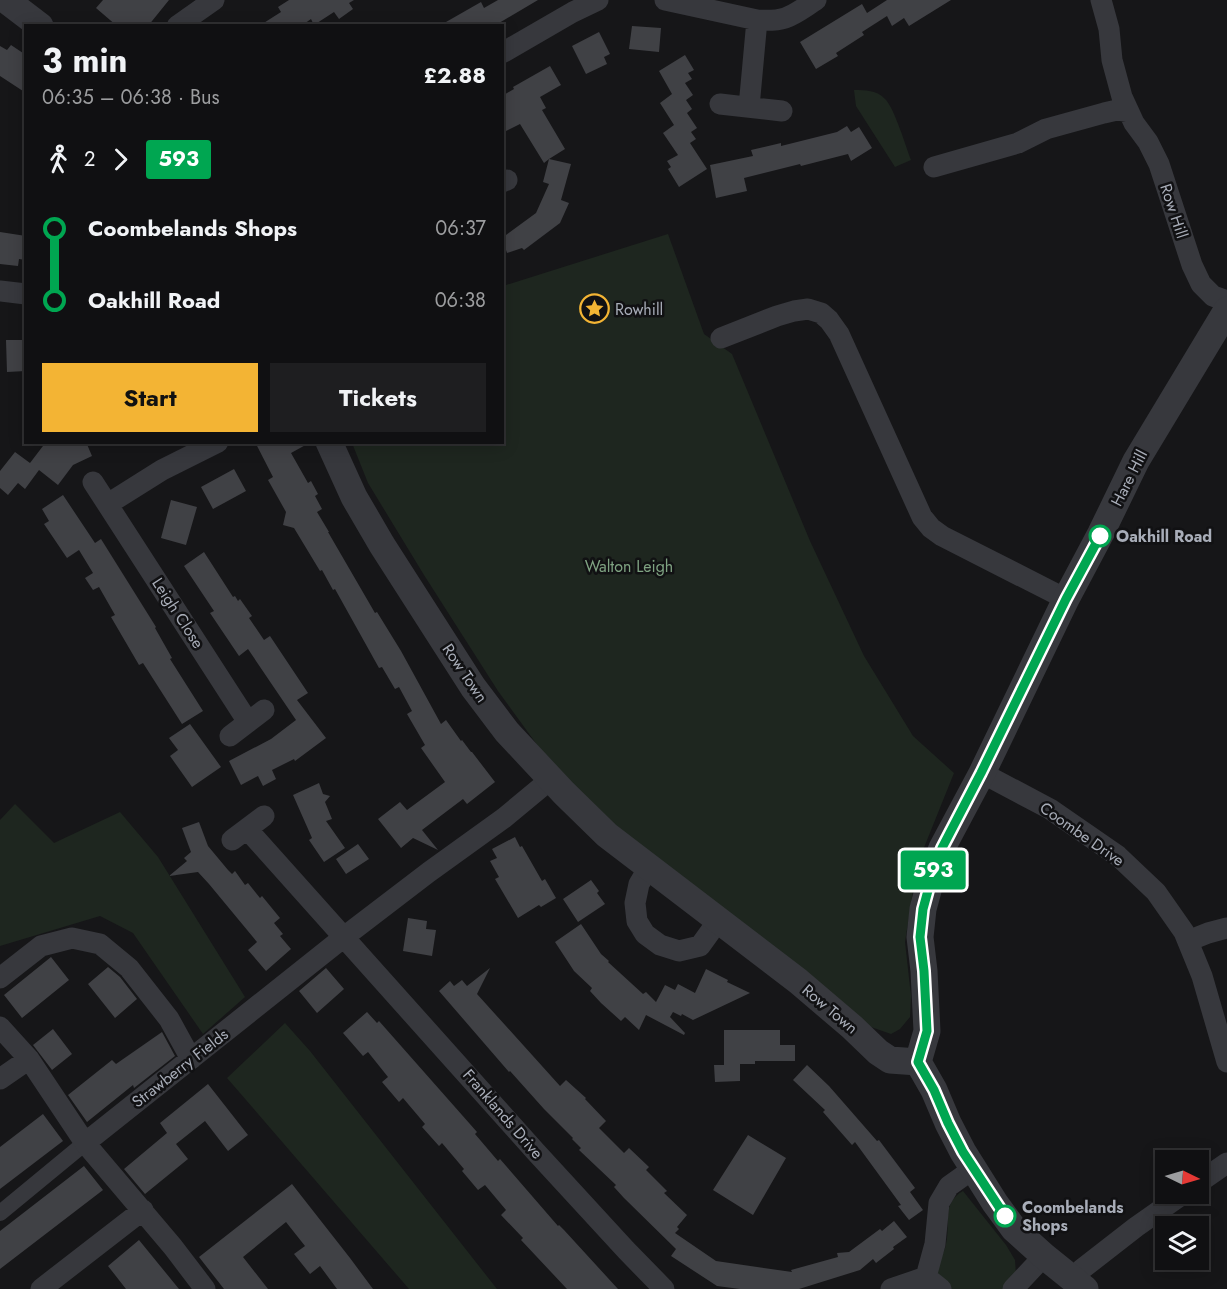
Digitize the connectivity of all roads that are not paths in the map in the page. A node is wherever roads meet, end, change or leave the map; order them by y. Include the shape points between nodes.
1 (6, 0) edge
2 (214, 0) edge
3 (598, 0) edge
4 (665, 0) edge
5 (816, 0) edge
6 (1101, 0) edge
7 (757, 20) junction
8 (37, 24) edge
9 (180, 24) edge
10 (504, 52) edge
11 (720, 104) dead end
12 (749, 107) junction
13 (782, 111) dead end
14 (1129, 112) junction
15 (933, 167) dead end
16 (0, 291) edge
17 (24, 294) edge
18 (1227, 301) edge
19 (1227, 310) edge
20 (721, 338) dead end
21 (214, 444) edge
22 (330, 444) edge
23 (93, 482) dead end
24 (108, 504) junction
25 (1066, 599) junction
26 (230, 736) dead end
27 (981, 773) junction
28 (551, 779) junction
29 (264, 816) dead end
30 (649, 867) junction
31 (718, 921) junction
32 (1227, 928) edge
33 (344, 937) junction
34 (1188, 941) junction
35 (0, 978) edge
36 (0, 1027) edge
37 (28, 1059) junction
38 (191, 1059) junction
39 (918, 1062) junction
40 (1227, 1062) edge
41 (0, 1079) edge
42 (85, 1143) junction
43 (968, 1161) junction
44 (1227, 1163) edge
45 (1209, 1175) edge
46 (1169, 1204) edge
47 (143, 1210) junction
48 (0, 1213) edge
49 (1044, 1256) junction
50 (934, 1283) edge
51 (1079, 1284) edge
52 (41, 1289) edge
53 (205, 1289) edge
54 (664, 1289) edge
55 (891, 1289) edge
56 (1013, 1289) edge

1 - 8 street
2 - 9 street
3 - 10 street
4 - 7 street
5 - 7 street via 788,18
6 - 14 street, Row Hill via 1114,69
7 - 12 street
11 - 12 street
12 - 13 street
14 - 15 street via 1117,110 1046,129 1018,143
14 - 18 street, Row Hill via 1159,165 1201,284 1213,296
16 - 17 street
19 - 25 street, Hare Hill via 1136,461
20 - 25 street via 794,310 821,313 839,334 922,518 942,536
21 - 24 street
22 - 28 street, Row Town via 354,497 467,679 507,732
23 - 24 street, Leigh Close
24 - 26 street, Leigh Close via 256,716
25 - 27 street, Hare Hill
27 - 34 street, Coombe Drive via 1050,809 1118,856 1155,892
27 - 39 street, Hare Hill via 942,848 923,909 920,937 927,1031
28 - 30 street, Row Town via 607,835
28 - 33 street
29 - 33 street, Franklands Drive via 240,835
30 - 31 street, Row Town
30 - 31 street via 635,903 637,921 645,934 660,945 679,951 700,946
31 - 39 street, Row Town via 798,981 878,1052 890,1060
32 - 34 street
33 - 38 street, Strawberry Fields
33 - 54 street, Franklands Drive
34 - 40 street, Coombe Drive
35 - 38 street via 41,946 72,938 100,944 129,968 169,1019
36 - 37 street
37 - 41 street
37 - 42 street
38 - 42 street, Strawberry Fields
39 - 43 street
42 - 47 street
42 - 48 street
43 - 49 street via 1014,1229
43 - 50 street via 939,1203
44 - 45 street
46 - 51 street via 1082,1269
47 - 52 street
47 - 53 street
49 - 51 street
49 - 56 street
50 - 55 street

